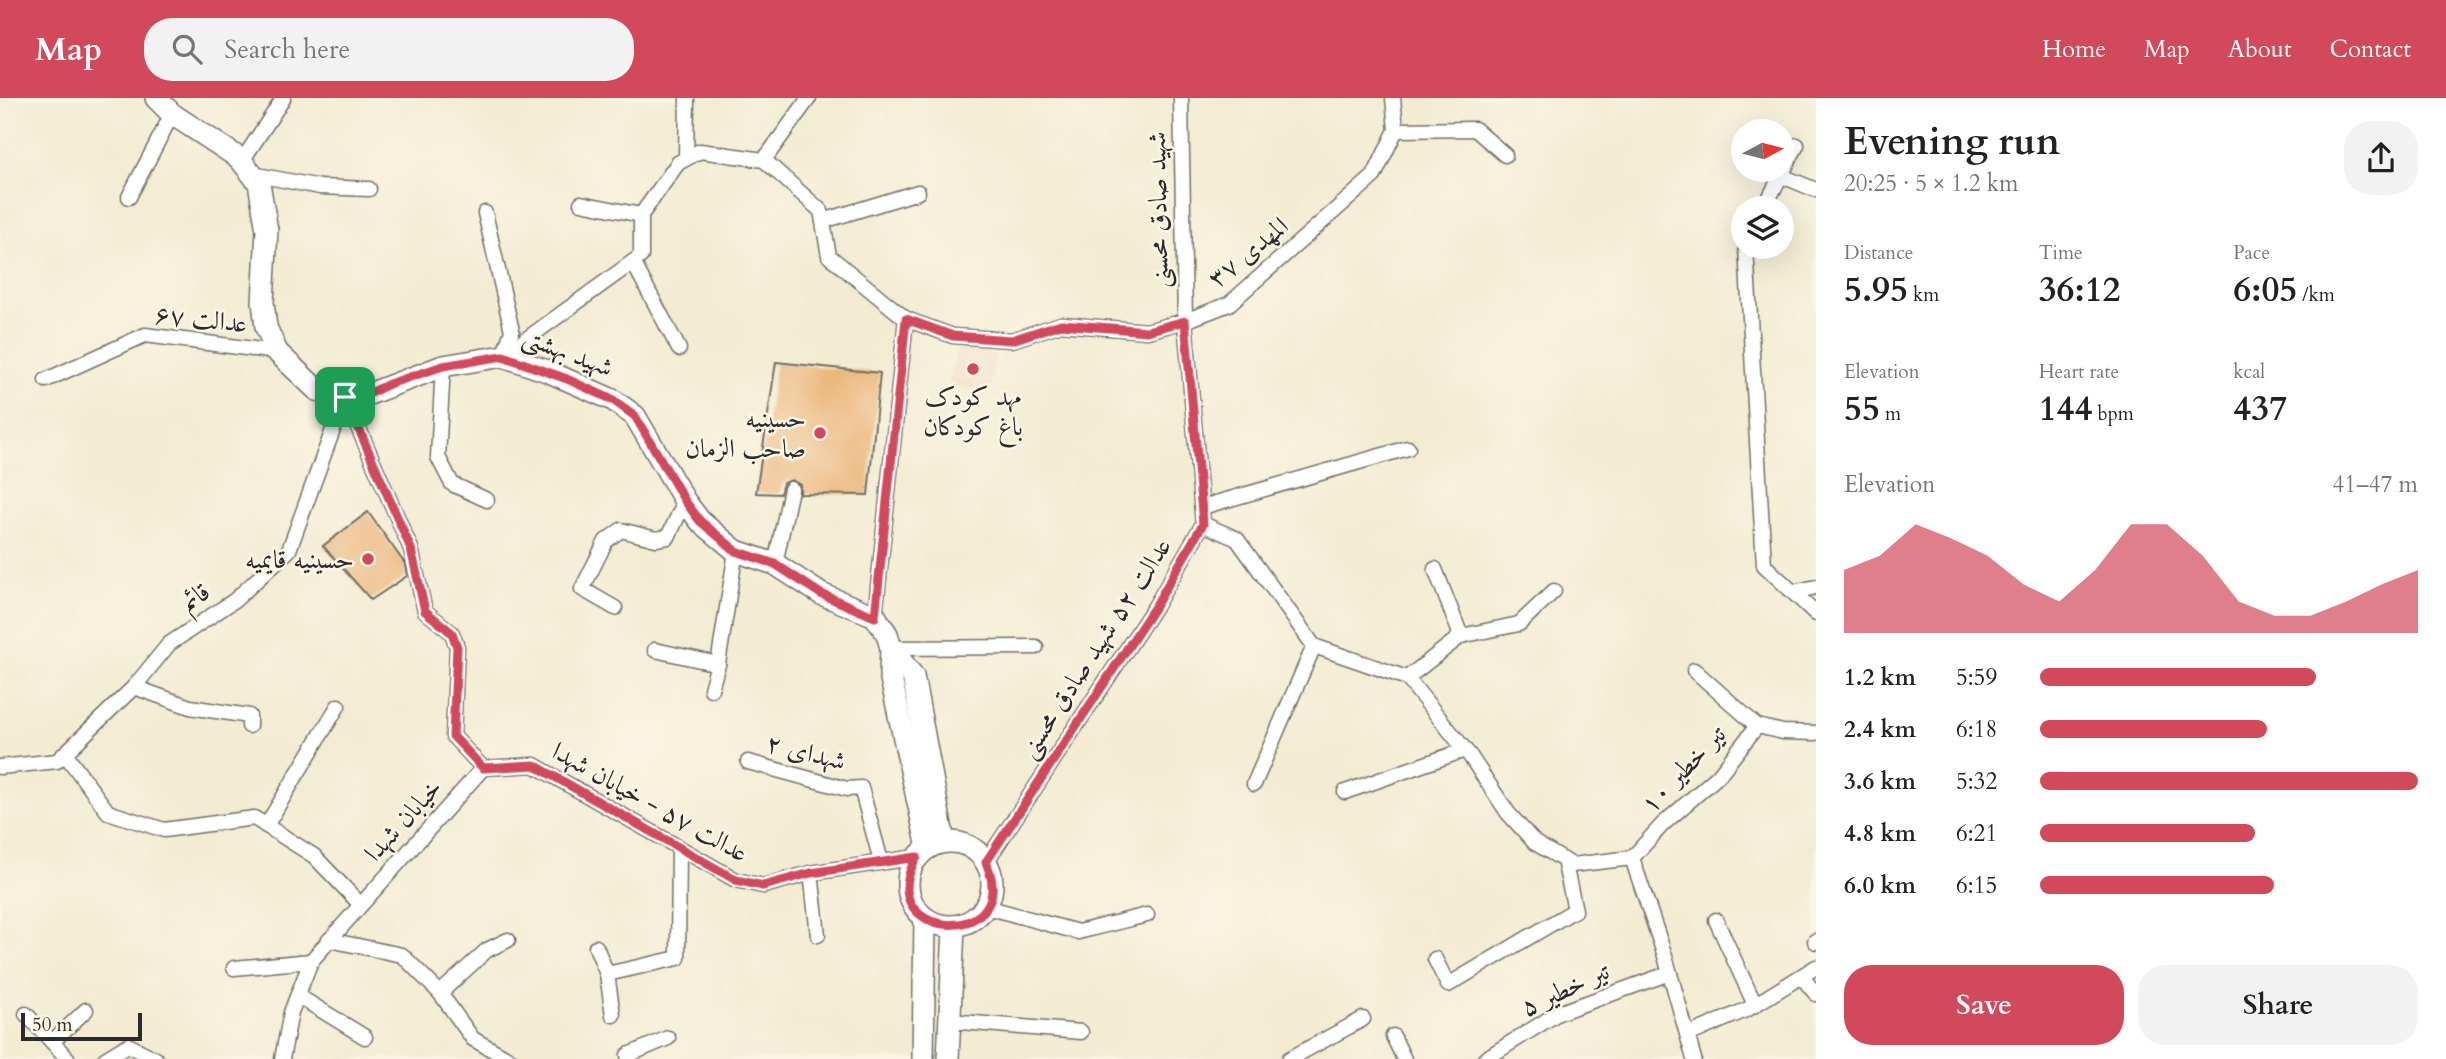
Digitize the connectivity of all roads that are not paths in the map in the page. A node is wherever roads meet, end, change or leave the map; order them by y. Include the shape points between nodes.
1 (156, 98) edge
2 (687, 98) edge
3 (809, 98) edge
4 (1181, 98) edge
5 (1393, 98) edge
6 (283, 99) edge
7 (172, 114) junction
8 (1396, 130) junction
9 (1797, 145) dead end
10 (1794, 151) edge
11 (1505, 155) dead end
12 (686, 158) junction
13 (764, 160) junction
14 (247, 167) junction
15 (1794, 181) edge
16 (369, 189) dead end
17 (1816, 190) edge
18 (918, 192) dead end
19 (130, 197) dead end
20 (581, 203) dead end
21 (485, 213) dead end
22 (641, 215) junction
23 (823, 221) junction
24 (1747, 259) edge
25 (633, 262) junction
26 (906, 319) junction
27 (1185, 321) junction
28 (679, 349) dead end
29 (277, 352) junction
30 (503, 356) junction
31 (443, 366) junction
32 (46, 380) dead end
33 (345, 397) junction
34 (1408, 448) dead end
35 (791, 489) dead end
36 (486, 500) dead end
37 (685, 501) junction
38 (1202, 507) junction
39 (1203, 524) junction
40 (736, 551) junction
41 (775, 564) junction
42 (1435, 569) dead end
43 (1816, 587) edge
44 (1554, 591) dead end
45 (1793, 592) junction
46 (615, 608) dead end
47 (1816, 614) edge
48 (875, 617) junction
49 (1461, 636) junction
50 (1314, 646) junction
51 (1036, 647) dead end
52 (891, 648) junction
53 (655, 650) dead end
54 (718, 664) junction
55 (1694, 670) dead end
56 (1407, 678) junction
57 (134, 687) junction
58 (711, 689) dead end
59 (338, 706) dead end
60 (249, 726) dead end
61 (1757, 726) junction
62 (1816, 733) edge
63 (1465, 750) junction
64 (65, 754) junction
65 (748, 762) dead end
66 (0, 767) edge
67 (483, 768) junction
68 (1254, 784) dead end
69 (1345, 792) dead end
70 (266, 825) junction
71 (679, 848) junction
72 (929, 849) junction
73 (1632, 858) junction
74 (1564, 860) junction
75 (881, 861) junction
76 (986, 862) junction
77 (811, 873) junction
78 (360, 904) junction
79 (986, 907) junction
80 (1147, 915) dead end
81 (925, 919) junction
82 (1716, 920) dead end
83 (954, 927) junction
84 (818, 935) dead end
85 (329, 940) junction
86 (508, 940) dead end
87 (596, 947) dead end
88 (1435, 959) dead end
89 (311, 961) junction
90 (1816, 967) edge
91 (234, 968) dead end
92 (1670, 973) junction
93 (607, 974) junction
94 (1802, 977) junction
95 (440, 993) junction
96 (1816, 994) edge
97 (298, 996) junction
98 (1755, 1005) junction
99 (86, 1010) dead end
100 (26, 1014) dead end
101 (613, 1015) dead end
102 (1363, 1019) dead end
103 (950, 1021) junction
104 (1081, 1032) dead end
105 (1688, 1035) junction
106 (1393, 1036) dead end
107 (365, 1037) dead end
108 (668, 1038) dead end
109 (52, 1042) junction
110 (1312, 1054) edge
111 (68, 1059) edge
112 (105, 1059) edge
113 (156, 1059) edge
114 (282, 1059) edge
115 (509, 1059) edge
116 (630, 1059) edge
117 (923, 1059) edge
118 (948, 1059) edge
119 (1290, 1059) edge
120 (1404, 1059) edge
121 (1485, 1059) edge
122 (1694, 1059) edge

1 - 7 main road
2 - 12 street
3 - 13 street
4 - 27 street, شهید صادق محسنی
5 - 8 street
6 - 14 street
7 - 14 main road
7 - 19 street
8 - 11 street via 1475,129
8 - 27 street, المهدی ۳۷ via 1374,176 1229,304
9 - 10 street
12 - 13 street via 699,151
12 - 22 street
13 - 23 street via 821,211
14 - 16 street via 320,187
14 - 29 main road via 259,183 267,230 263,302 266,327
15 - 17 street
18 - 23 street
20 - 22 street
21 - 30 street via 512,331
22 - 25 street via 641,256
23 - 26 street, المهدی ۳۷ via 829,256
24 - 45 street via 1764,565
25 - 28 street
25 - 30 street
26 - 27 street, المهدی ۳۷ via 953,336 1012,340 1061,324 1147,331
26 - 48 street
27 - 38 street, عدالت ۵۲ شهید صادق محسنی
29 - 32 street, عدالت ۶۷ via 145,335
29 - 33 main road via 317,390
30 - 31 main road, شهید بهشتی
30 - 37 main road, شهید بهشتی via 601,394 635,416
31 - 33 main road, شهید بهشتی via 364,396
31 - 36 street via 438,457 452,484
33 - 57 street, قائم via 289,550 235,600 169,644
33 - 67 street via 411,549 425,611 452,633 457,647 453,736
34 - 38 street
35 - 41 street
37 - 40 main road, شهید بهشتی via 700,521
37 - 46 street via 668,537 656,539 621,530 606,541 582,589
38 - 39 street, عدالت ۵۲ شهید صادق محسنی
39 - 50 street via 1237,539
39 - 76 street, عدالت ۵۲ شهید صادق محسنی via 1156,605
40 - 41 main road, شهید بهشتی
40 - 54 street
41 - 48 main road, شهید بهشتی via 821,594
42 - 49 street
43 - 45 street
44 - 49 street via 1519,624
45 - 47 street
48 - 52 main road
49 - 56 street
50 - 56 street
50 - 68 street
51 - 52 street
52 - 72 main road via 913,676
53 - 54 street
54 - 58 street
55 - 61 street
56 - 63 street
57 - 60 street via 190,707 249,716
57 - 64 street, قائم
59 - 70 street
61 - 62 street, تیر خطیر ۱۰
61 - 73 street, تیر خطیر ۱۰ via 1718,776
63 - 69 street
63 - 74 street via 1508,813 1535,843
64 - 66 street, قائم via 57,761
64 - 70 street via 108,812 164,830 254,818
65 - 75 street, شهدای ۲ via 847,789 861,788
67 - 71 street, عدالت ۵۷ - خیابان شهدا via 534,765
67 - 78 street, خیابان شهدا
70 - 78 street via 313,856
71 - 77 street, عدالت ۵۷ - خیابان شهدا via 736,880 763,886
71 - 93 street via 678,958
72 - 75 street, عدالت ۵۷ - خیابان شهدا
72 - 76 main road via 960,843
72 - 81 main road via 910,869 909,897
73 - 74 street via 1572,865
73 - 92 street
74 - 88 street via 1575,910 1448,985
75 - 77 street, عدالت ۵۷ - خیابان شهدا
76 - 79 main road via 992,884
77 - 84 street
78 - 85 street, خیابان شهدا
79 - 80 street via 1078,932
79 - 83 main road via 967,924
81 - 83 main road
81 - 117 main road
82 - 98 street
83 - 103 main road
85 - 89 street, خیابان شهدا
85 - 95 street via 402,956
86 - 95 street via 486,950
87 - 93 street
89 - 91 street
89 - 97 street
90 - 94 street
92 - 105 street
92 - 121 street, تیر خطیر ۵ via 1558,1013
93 - 101 street
94 - 96 street
94 - 98 street
95 - 115 street via 473,1039
97 - 107 street
97 - 114 street
98 - 105 street
99 - 109 street
100 - 109 street
102 - 110 street
103 - 104 street
103 - 118 main road
105 - 122 street
106 - 120 street
108 - 116 street via 628,1055
109 - 111 street
110 - 119 street
112 - 113 street via 128,1045

